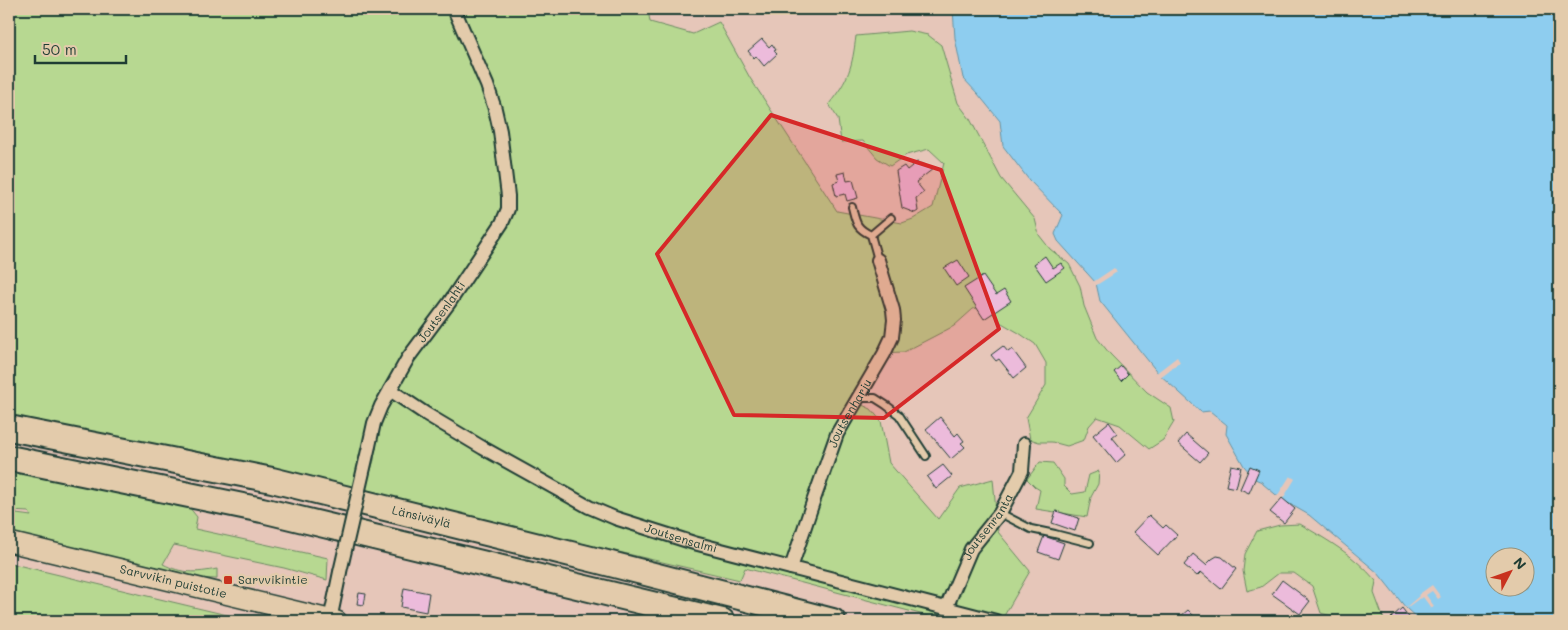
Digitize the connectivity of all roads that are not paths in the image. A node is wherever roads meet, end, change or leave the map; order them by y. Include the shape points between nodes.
1 (454, 9) edge
2 (852, 207) dead end
3 (891, 218) dead end
4 (871, 235) junction
5 (878, 260) joint
6 (390, 390) junction
7 (859, 398) junction
8 (9, 428) edge
9 (1024, 444) dead end
10 (926, 456) dead end
11 (9, 458) edge
12 (1000, 513) junction
13 (9, 542) edge
14 (1090, 543) dead end
15 (791, 568) junction
16 (946, 608) junction
17 (334, 620) edge
18 (722, 621) edge
19 (833, 621) edge
20 (996, 621) edge

1 - 6 street, Joutsenlahti via 495,108 505,161 508,209 502,223 408,358
2 - 4 lane via 856,225
3 - 4 lane
4 - 5 lane
5 - 7 street, Joutsenharju via 893,310 892,336
6 - 15 street, Joutsensalmi via 589,508 648,530
6 - 17 street, Joutsenlahti, bridge via 374,423 340,572
7 - 10 lane via 875,398 900,415
7 - 15 street, Joutsenharju via 837,434
8 - 19 highway, Länsiväylä via 272,480
9 - 12 street, Joutsenranta via 1022,471
11 - 18 highway via 262,510
12 - 14 lane via 1031,529
12 - 16 street, Joutsenranta via 972,549
13 - 17 main road, Sarvvikin puistotie
15 - 16 street, Joutsensalmi
16 - 20 street, Joutsensalmi

